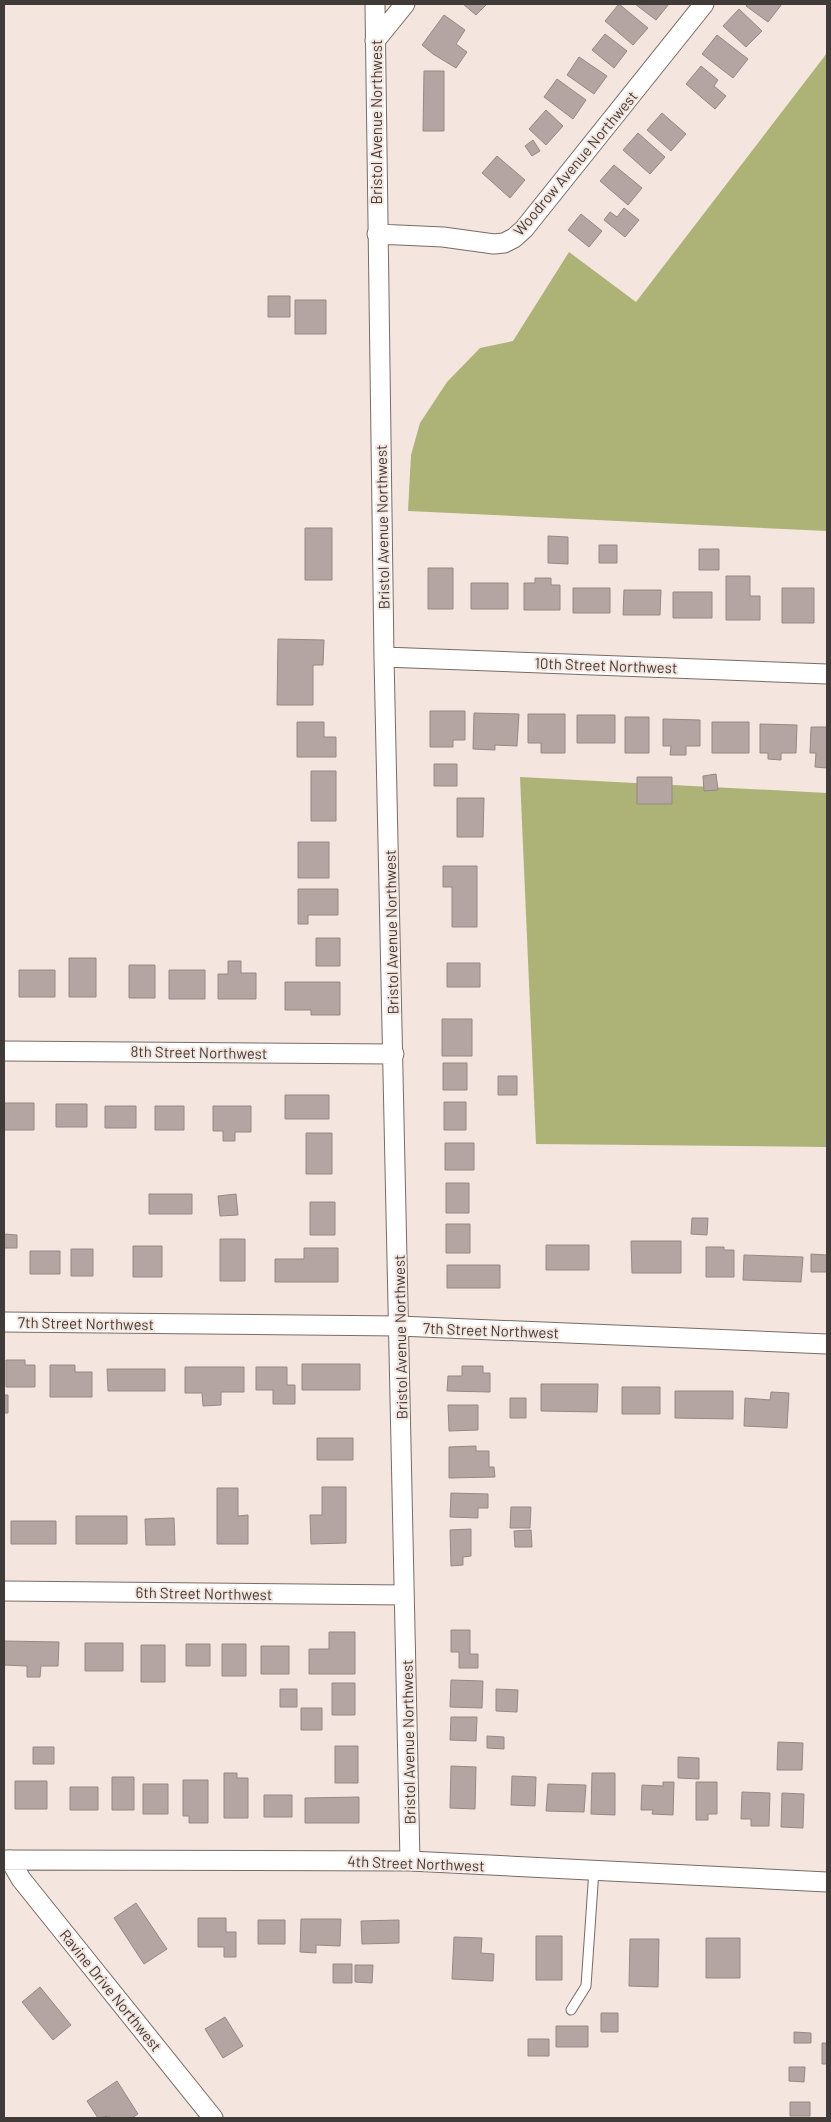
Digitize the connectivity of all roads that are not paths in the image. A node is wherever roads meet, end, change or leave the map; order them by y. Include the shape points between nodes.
1 (375, 4) edge
2 (405, 4) edge
3 (704, 4) edge
4 (376, 41) junction
5 (377, 234) junction
6 (384, 657) junction
7 (827, 674) edge
8 (4, 1051) edge
9 (394, 1054) junction
10 (4, 1322) edge
11 (400, 1326) junction
12 (827, 1344) edge
13 (4, 1591) edge
14 (404, 1595) junction
15 (7, 1860) edge
16 (410, 1861) junction
17 (594, 1870) junction
18 (827, 1882) edge
19 (571, 2010) dead end
20 (213, 2118) edge

1 - 4 street, Bristol Avenue Northwest
2 - 4 street
3 - 5 street, Woodrow Avenue Northwest via 514,238 494,244 443,237
4 - 5 street, Bristol Avenue Northwest
5 - 6 street, Bristol Avenue Northwest
6 - 7 street, 10th Street Northwest
6 - 9 street, Bristol Avenue Northwest
8 - 9 street, 8th Street Northwest
9 - 11 street, Bristol Avenue Northwest
10 - 11 street, 7th Street Northwest
11 - 12 street, 7th Street Northwest
11 - 14 street, Bristol Avenue Northwest
13 - 14 street, 6th Street Northwest
14 - 16 street, Bristol Avenue Northwest
15 - 16 street, 4th Street Northwest
15 - 20 street, Ravine Drive Northwest
16 - 17 street, 4th Street Northwest
17 - 18 street, 4th Street Northwest
17 - 19 lane via 586,1986

